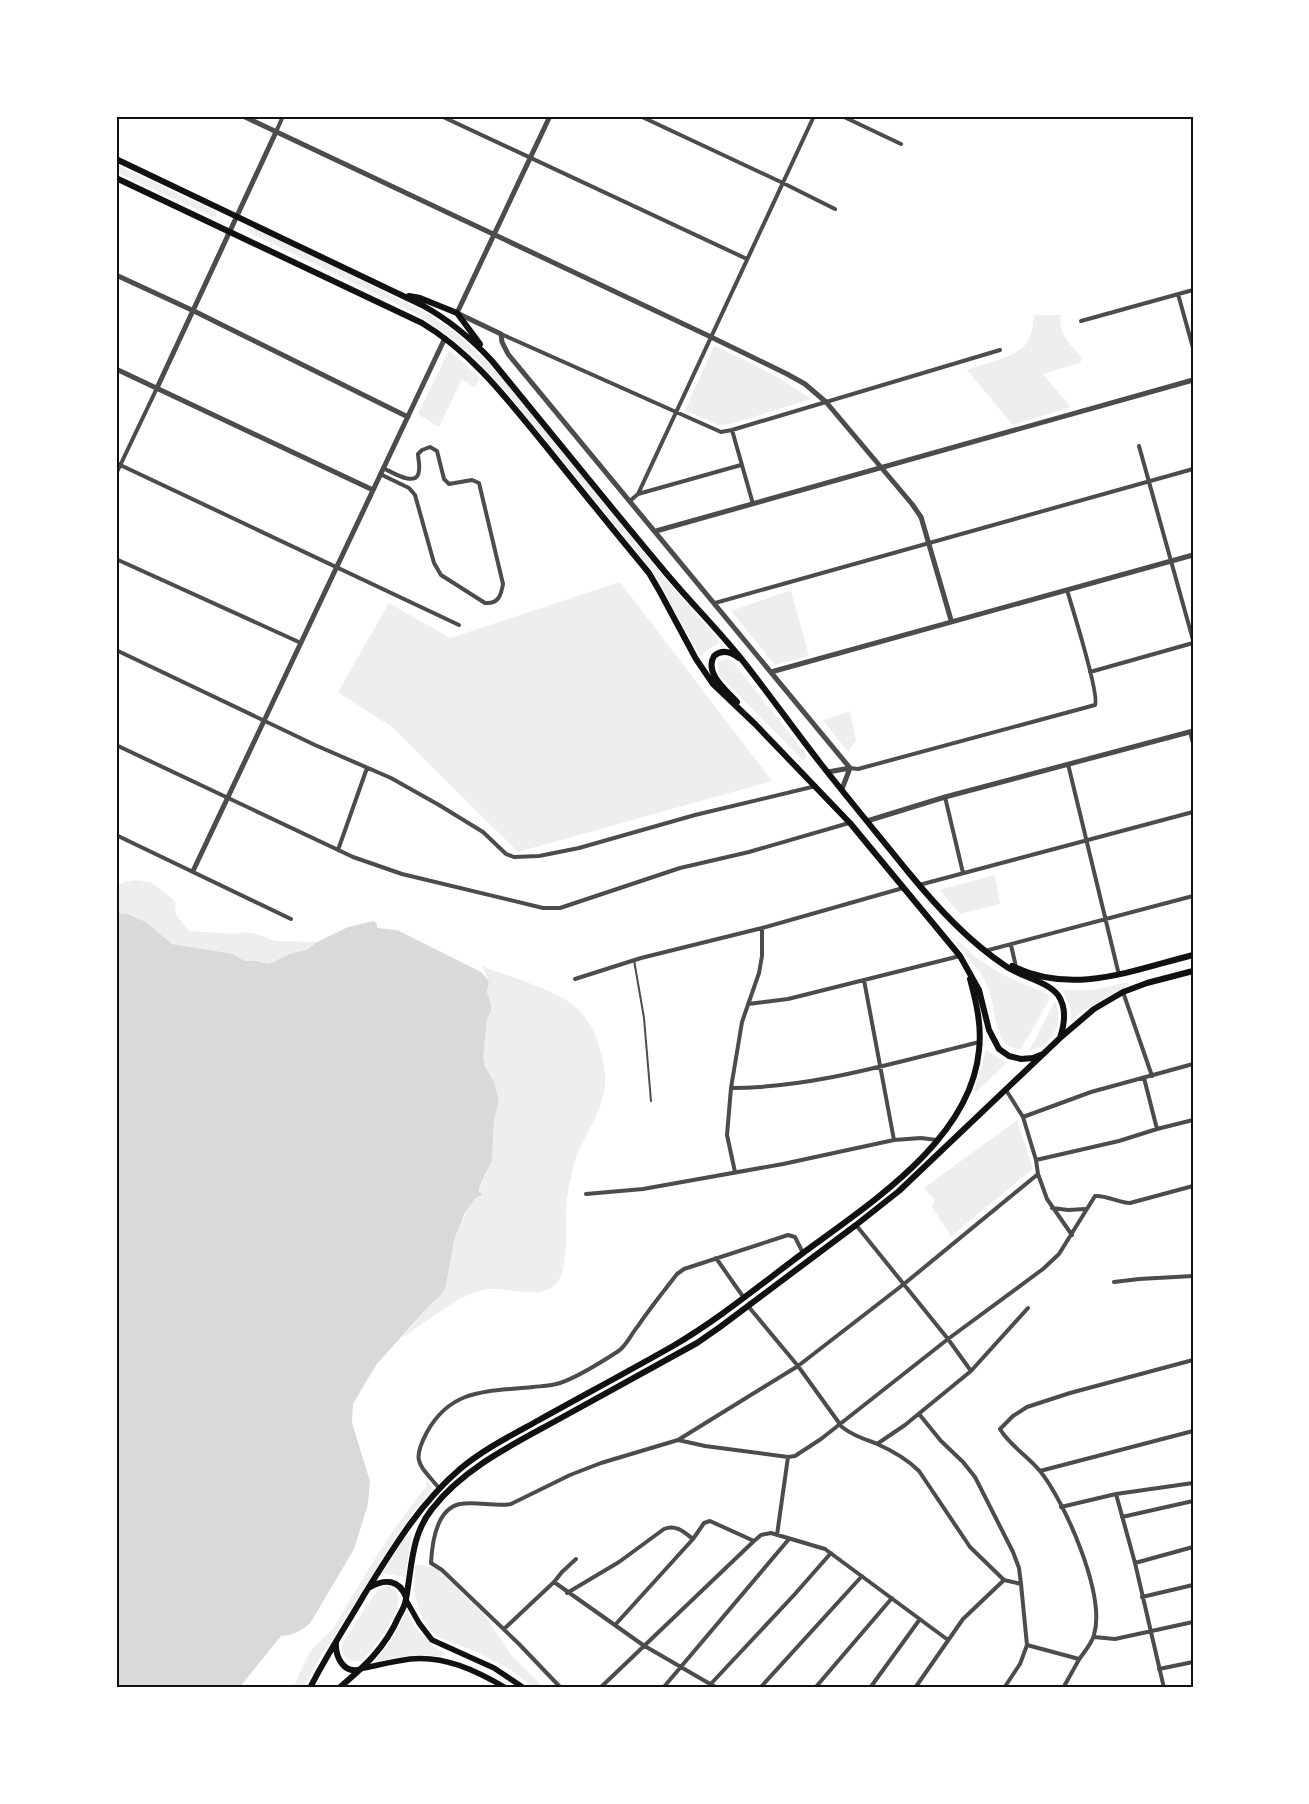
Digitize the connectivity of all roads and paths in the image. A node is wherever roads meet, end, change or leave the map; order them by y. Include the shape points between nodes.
1 (243, 116) edge
2 (284, 116) edge
3 (441, 116) edge
4 (550, 116) edge
5 (640, 116) edge
6 (814, 116) edge
7 (842, 116) edge
8 (276, 132) junction
9 (901, 144) dead end
10 (116, 158) edge
11 (530, 158) junction
12 (116, 178) edge
13 (783, 183) junction
14 (835, 209) dead end
15 (238, 216) junction
16 (230, 232) junction
17 (495, 234) junction
18 (748, 259) junction
19 (116, 275) edge
20 (1193, 290) edge
21 (1178, 294) junction
22 (402, 296) junction
23 (194, 311) junction
24 (457, 313) junction
25 (1081, 321) dead end
26 (501, 334) junction
27 (712, 337) junction
28 (445, 338) junction
29 (1193, 348) edge
30 (1000, 350) dead end
31 (492, 360) junction
32 (116, 369) edge
33 (1193, 380) edge
34 (157, 388) junction
35 (826, 402) junction
36 (676, 413) junction
37 (408, 417) junction
38 (732, 430) junction
39 (1139, 446) dead end
40 (118, 464) edge
41 (741, 465) junction
42 (882, 467) junction
43 (383, 468) junction
44 (1193, 469) edge
45 (116, 474) edge
46 (380, 474) junction
47 (1150, 481) junction
48 (373, 490) junction
49 (638, 494) junction
50 (631, 500) junction
51 (753, 504) junction
52 (656, 531) junction
53 (930, 542) junction
54 (1193, 555) edge
55 (116, 559) edge
56 (1171, 561) junction
57 (336, 567) junction
58 (1067, 590) junction
59 (715, 603) junction
60 (951, 620) junction
61 (459, 625) dead end
62 (1193, 640) edge
63 (301, 643) junction
64 (1193, 643) edge
65 (116, 650) edge
66 (746, 664) junction
67 (771, 672) junction
68 (1090, 672) junction
69 (264, 720) junction
70 (756, 724) junction
71 (1191, 731) edge
72 (1193, 744) edge
73 (116, 745) edge
74 (1068, 764) junction
75 (367, 768) junction
76 (850, 768) junction
77 (828, 772) junction
78 (816, 786) junction
79 (842, 789) junction
80 (945, 797) junction
81 (227, 798) junction
82 (1193, 812) edge
83 (867, 821) junction
84 (850, 822) junction
85 (116, 836) edge
86 (1086, 840) junction
87 (338, 850) junction
88 (193, 871) junction
89 (962, 873) junction
90 (919, 885) junction
91 (904, 888) junction
92 (1193, 896) edge
93 (292, 918) dead end
94 (1106, 920) junction
95 (762, 928) junction
96 (1010, 945) junction
97 (985, 951) junction
98 (1193, 955) edge
99 (960, 956) junction
100 (634, 960) junction
101 (966, 966) junction
102 (1016, 968) junction
103 (1193, 971) edge
104 (1119, 975) junction
105 (575, 979) dead end
106 (864, 980) junction
107 (1122, 992) junction
108 (748, 1004) junction
109 (1060, 1038) junction
110 (980, 1042) junction
111 (1043, 1054) junction
112 (1193, 1064) edge
113 (881, 1065) junction
114 (1152, 1076) junction
115 (1144, 1078) junction
116 (731, 1088) junction
117 (1006, 1090) junction
118 (651, 1101) dead end
119 (1024, 1117) junction
120 (1193, 1120) edge
121 (1157, 1129) junction
122 (894, 1140) junction
123 (937, 1140) junction
124 (1036, 1160) junction
125 (735, 1172) junction
126 (1038, 1174) junction
127 (1193, 1186) edge
128 (586, 1194) dead end
129 (1052, 1208) junction
130 (1085, 1209) junction
131 (856, 1225) junction
132 (1072, 1235) junction
133 (803, 1253) junction
134 (716, 1258) junction
135 (1193, 1276) edge
136 (1114, 1282) dead end
137 (904, 1284) junction
138 (744, 1298) junction
139 (748, 1306) junction
140 (1028, 1308) dead end
141 (948, 1339) junction
142 (1193, 1360) edge
143 (798, 1366) junction
144 (971, 1371) junction
145 (920, 1414) junction
146 (840, 1424) junction
147 (1193, 1431) edge
148 (678, 1440) junction
149 (877, 1444) junction
150 (788, 1457) junction
151 (1040, 1471) junction
152 (1193, 1483) edge
153 (439, 1488) junction
154 (1116, 1494) junction
155 (1193, 1501) edge
156 (1061, 1507) junction
157 (1122, 1517) junction
158 (777, 1535) junction
159 (693, 1539) junction
160 (789, 1539) junction
161 (754, 1541) junction
162 (1193, 1547) edge
163 (831, 1553) junction
164 (576, 1559) dead end
165 (1135, 1563) junction
166 (862, 1576) junction
167 (1004, 1580) junction
168 (554, 1582) junction
169 (1021, 1584) junction
170 (1193, 1585) edge
171 (369, 1588) junction
172 (567, 1592) junction
173 (1142, 1597) junction
174 (892, 1598) junction
175 (406, 1599) junction
176 (920, 1618) junction
177 (1193, 1622) edge
178 (615, 1625) junction
179 (504, 1629) junction
180 (1150, 1632) junction
181 (1094, 1637) junction
182 (948, 1640) junction
183 (336, 1642) junction
184 (643, 1645) junction
185 (1027, 1646) junction
186 (1079, 1659) junction
187 (1193, 1662) edge
188 (679, 1667) junction
189 (363, 1668) junction
190 (1159, 1669) junction
191 (710, 1684) junction
192 (310, 1688) edge
193 (339, 1688) edge
194 (506, 1688) edge
195 (524, 1688) edge
196 (561, 1688) edge
197 (600, 1688) edge
198 (663, 1688) edge
199 (706, 1688) edge
200 (717, 1688) edge
201 (760, 1688) edge
202 (815, 1688) edge
203 (870, 1688) edge
204 (915, 1688) edge
205 (1004, 1688) edge
206 (1063, 1688) edge
207 (1164, 1688) edge

1 - 8 street
2 - 8 street
3 - 11 street
4 - 11 street
5 - 13 street
6 - 13 street
7 - 9 street
8 - 15 street
8 - 17 street
10 - 15 main road
11 - 17 street
11 - 18 street
12 - 16 main road
13 - 14 street
13 - 18 street
15 - 16 street
15 - 22 main road
16 - 23 street
16 - 28 main road via 422,323
17 - 24 street
17 - 27 street
18 - 27 street
19 - 23 street
20 - 21 street
21 - 25 street
21 - 29 street
22 - 24 main road via 420,298
22 - 31 main road via 456,326
23 - 34 street
23 - 37 street
24 - 26 street
24 - 31 main road
26 - 36 street
26 - 50 street via 508,354
27 - 35 street via 805,384
27 - 36 street
28 - 37 street
28 - 70 main road via 506,397 648,573 706,675
30 - 35 street
31 - 66 main road via 660,566
32 - 34 street
33 - 42 street
34 - 40 street
34 - 48 street
35 - 38 street
35 - 42 street
36 - 38 street via 714,430
36 - 49 street
37 - 43 street
38 - 41 street
39 - 47 street
40 - 45 street
40 - 57 street
41 - 49 street
41 - 51 street
42 - 51 street
42 - 53 street via 917,511
43 - 46 street
43 - 46 street via 413,479 419,471 418,454 430,447 436,451 444,479 449,484 472,480 479,483 503,584 497,601 485,603 438,572 415,495
44 - 47 street
46 - 48 street
47 - 53 street
47 - 56 street
48 - 57 street
49 - 50 street
50 - 52 street
51 - 52 street
52 - 59 street
53 - 59 street
53 - 60 street
54 - 56 street
55 - 63 street
56 - 58 street
56 - 62 street
57 - 61 street
57 - 63 street
58 - 60 street
58 - 68 street
59 - 67 street
60 - 67 street
63 - 69 street
64 - 68 street
65 - 69 street
66 - 70 main road via 725,652 716,655 711,664 718,681
66 - 77 main road
67 - 76 street
68 - 76 street via 1097,701 1091,707 858,769
69 - 75 street
69 - 81 street
70 - 78 main road
71 - 72 street
71 - 74 street
73 - 81 street
74 - 80 street
74 - 86 street
75 - 78 street via 391,778 483,832 506,854 523,858 579,848 695,814
75 - 87 street
76 - 77 street
76 - 79 street
77 - 79 main road
78 - 84 main road
79 - 83 main road
80 - 83 street
80 - 89 street
81 - 87 street
81 - 88 street
82 - 86 street
83 - 90 main road
84 - 87 street via 749,852 680,868 553,909 402,874
84 - 91 main road
85 - 88 street
86 - 89 street
86 - 94 street
88 - 93 street
89 - 90 street
90 - 97 main road via 953,923
91 - 95 street
91 - 99 main road
92 - 94 street
94 - 96 street
94 - 104 street
95 - 100 street
95 - 108 street via 762,956
96 - 97 street
96 - 102 street
97 - 102 main road
97 - 109 main road via 1014,972 1046,984 1056,992 1065,1014
98 - 104 main road
99 - 101 main road
99 - 106 street
100 - 105 street
100 - 118 lane via 644,1018
101 - 110 main road via 976,1005
101 - 111 main road via 979,990 989,1030 998,1049 1021,1059
102 - 104 main road via 1068,980 1094,980
103 - 107 main road
106 - 108 street via 788,999
106 - 113 street
107 - 109 main road via 1094,1009
107 - 114 street
108 - 116 street via 739,1035
109 - 111 main road
110 - 113 street
110 - 123 main road via 972,1080 960,1107
111 - 117 main road
112 - 114 street
113 - 116 street via 818,1080
113 - 122 street
114 - 115 street
115 - 119 street via 1091,1092
115 - 121 street
116 - 125 street via 727,1135
117 - 119 street
117 - 131 main road via 905,1185
119 - 124 street
120 - 121 street
121 - 124 street
122 - 123 street
122 - 125 street
123 - 133 main road via 884,1192
124 - 126 street
125 - 128 street via 643,1189
126 - 129 street
126 - 137 street
127 - 130 street via 1130,1203 1095,1196
129 - 130 street
129 - 132 street
130 - 132 street
131 - 137 street
131 - 139 main road
132 - 141 street via 1042,1269
133 - 134 street via 791,1235
133 - 138 main road
134 - 138 street
134 - 153 street via 677,1274 621,1350 559,1383 479,1392 440,1414 418,1453 425,1470
135 - 136 street
137 - 141 street
137 - 143 street
138 - 153 main road via 684,1340 476,1457
139 - 143 street
139 - 175 main road via 697,1343 505,1450 464,1478 432,1508 421,1524 414,1544
140 - 144 street
141 - 144 street
141 - 146 street
142 - 151 street via 1027,1406 1000,1429
143 - 146 street
143 - 148 street
144 - 145 street
145 - 149 street
145 - 169 street via 975,1477 1013,1552
146 - 149 street via 850,1433
146 - 150 street via 799,1454
147 - 151 street
148 - 150 street
148 - 179 street via 578,1472 511,1504 460,1504 448,1511 436,1530 431,1563
149 - 167 street via 904,1458 919,1471 966,1543
150 - 158 street
151 - 156 street
152 - 154 street
153 - 171 main road via 411,1522
154 - 156 street
154 - 157 street
155 - 157 street
156 - 181 street via 1078,1542 1093,1590
157 - 165 street
158 - 160 street
158 - 161 street via 763,1534
159 - 161 street via 704,1523 710,1521
159 - 172 street via 676,1527 664,1529 619,1562
159 - 178 street
160 - 163 street
160 - 188 street
161 - 184 street
162 - 165 street
163 - 166 street
163 - 191 street
164 - 168 street
165 - 173 street
166 - 174 street
166 - 201 street
167 - 169 street
167 - 182 street via 967,1614
168 - 172 street
168 - 179 street
169 - 185 street
170 - 173 street
171 - 175 main road via 381,1582 392,1582 401,1588
171 - 183 main road
172 - 178 street
173 - 180 street
174 - 176 street
174 - 202 street
175 - 189 main road via 388,1638
175 - 195 main road via 424,1632 437,1643 494,1668
176 - 182 street
176 - 203 street
177 - 180 street
178 - 184 street
179 - 196 street
180 - 181 street via 1116,1639
180 - 190 street
181 - 186 street
182 - 204 street
183 - 189 main road via 336,1654 343,1665 352,1670
183 - 192 main road
184 - 188 street
184 - 197 street
185 - 186 street
185 - 205 street via 1020,1664
186 - 206 street
187 - 190 street
188 - 191 street
188 - 198 street
189 - 193 main road
189 - 194 main road via 411,1659 438,1660 476,1671
190 - 207 street
191 - 199 street
191 - 200 street

